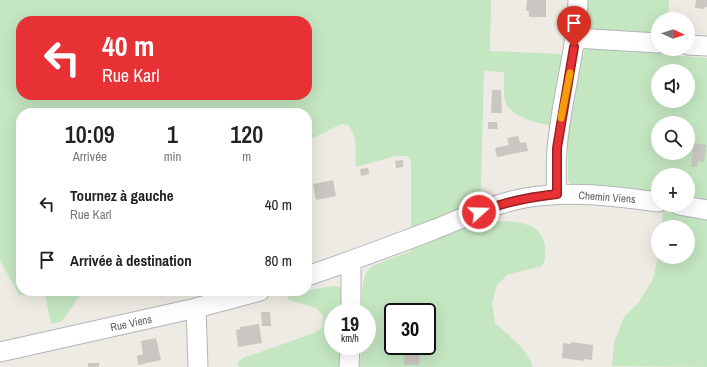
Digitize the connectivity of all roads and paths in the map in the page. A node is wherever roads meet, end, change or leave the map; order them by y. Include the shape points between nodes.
1 (578, 0) edge
2 (575, 38) junction
3 (651, 43) edge
4 (695, 45) edge
5 (707, 46) edge
6 (557, 194) junction
7 (651, 201) edge
8 (695, 208) edge
9 (707, 210) edge
10 (351, 262) junction
11 (312, 274) edge
12 (241, 296) edge
13 (351, 303) edge
14 (196, 308) junction
15 (0, 352) edge
16 (350, 355) edge
17 (198, 367) edge
18 (349, 367) edge

1 - 2 street
2 - 3 street
2 - 6 street via 557,148
4 - 5 street
6 - 7 street, Chemin Viens
6 - 10 street via 525,198 492,207
8 - 9 street
10 - 11 street
10 - 13 street
12 - 14 street, Rue Viens
14 - 15 street, Rue Viens
14 - 17 street
16 - 18 street

